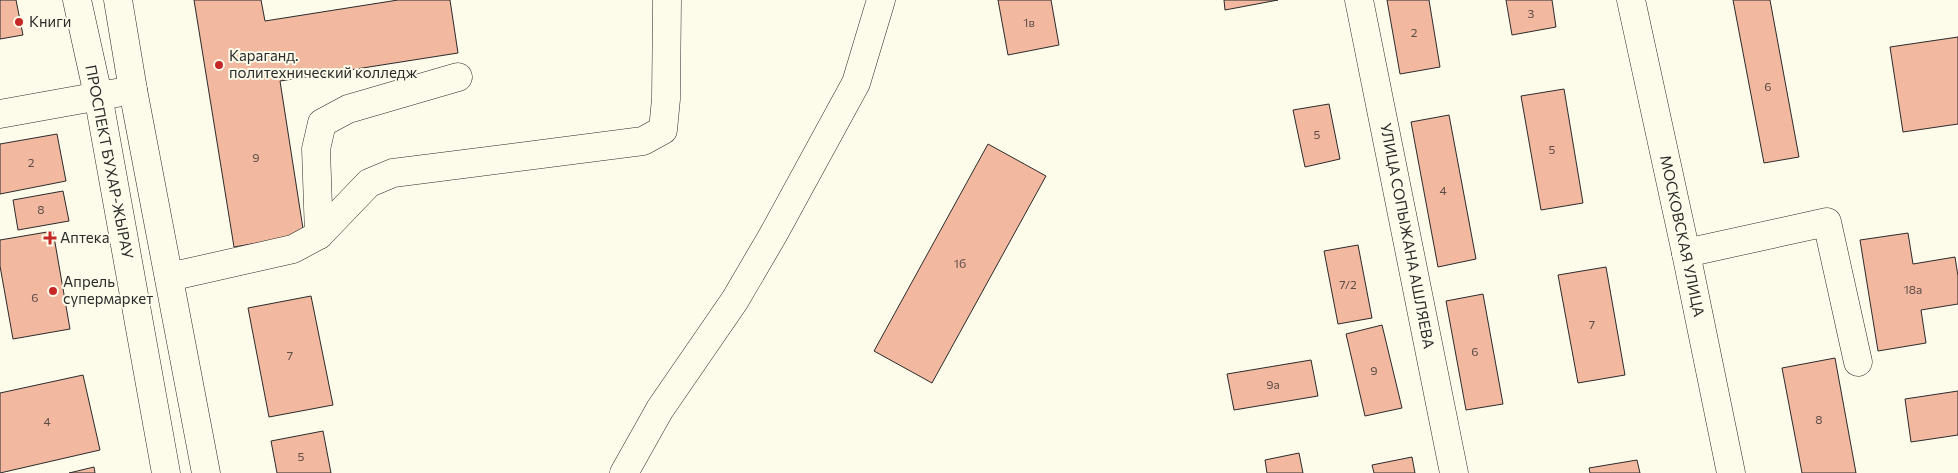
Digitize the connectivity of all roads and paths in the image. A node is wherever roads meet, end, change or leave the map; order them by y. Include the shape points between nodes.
1 (77, 0) edge
2 (118, 0) edge
3 (668, 0) edge
4 (881, 0) edge
5 (1359, 0) edge
6 (1631, 0) edge
7 (458, 77) dead end
8 (133, 90) junction
9 (98, 95) junction
10 (0, 114) edge
11 (319, 235) junction
12 (1686, 253) junction
13 (168, 277) junction
14 (1858, 362) dead end
15 (166, 473) edge
16 (206, 473) edge
17 (624, 473) edge
18 (1454, 473) edge
19 (1731, 473) edge

1 - 9 street, ПРОСПЕКТ БУХАР-ЖЫРАУ
2 - 8 street
3 - 11 street via 663,130 643,141 393,173 369,183
4 - 17 street via 856,83 735,300 660,409
5 - 18 street, УЛИЦА СОПЫЖАНА АШЛЯЕВА
6 - 12 street, МОСКОВСКАЯ УЛИЦА
7 - 11 street via 348,109 322,123 316,149
8 - 9 street
8 - 13 street
9 - 10 street
9 - 15 street, ПРОСПЕКТ БУХАР-ЖЫРАУ
11 - 13 street via 293,249
12 - 14 street via 1827,222
12 - 19 street, МОСКОВСКАЯ УЛИЦА
13 - 16 street

